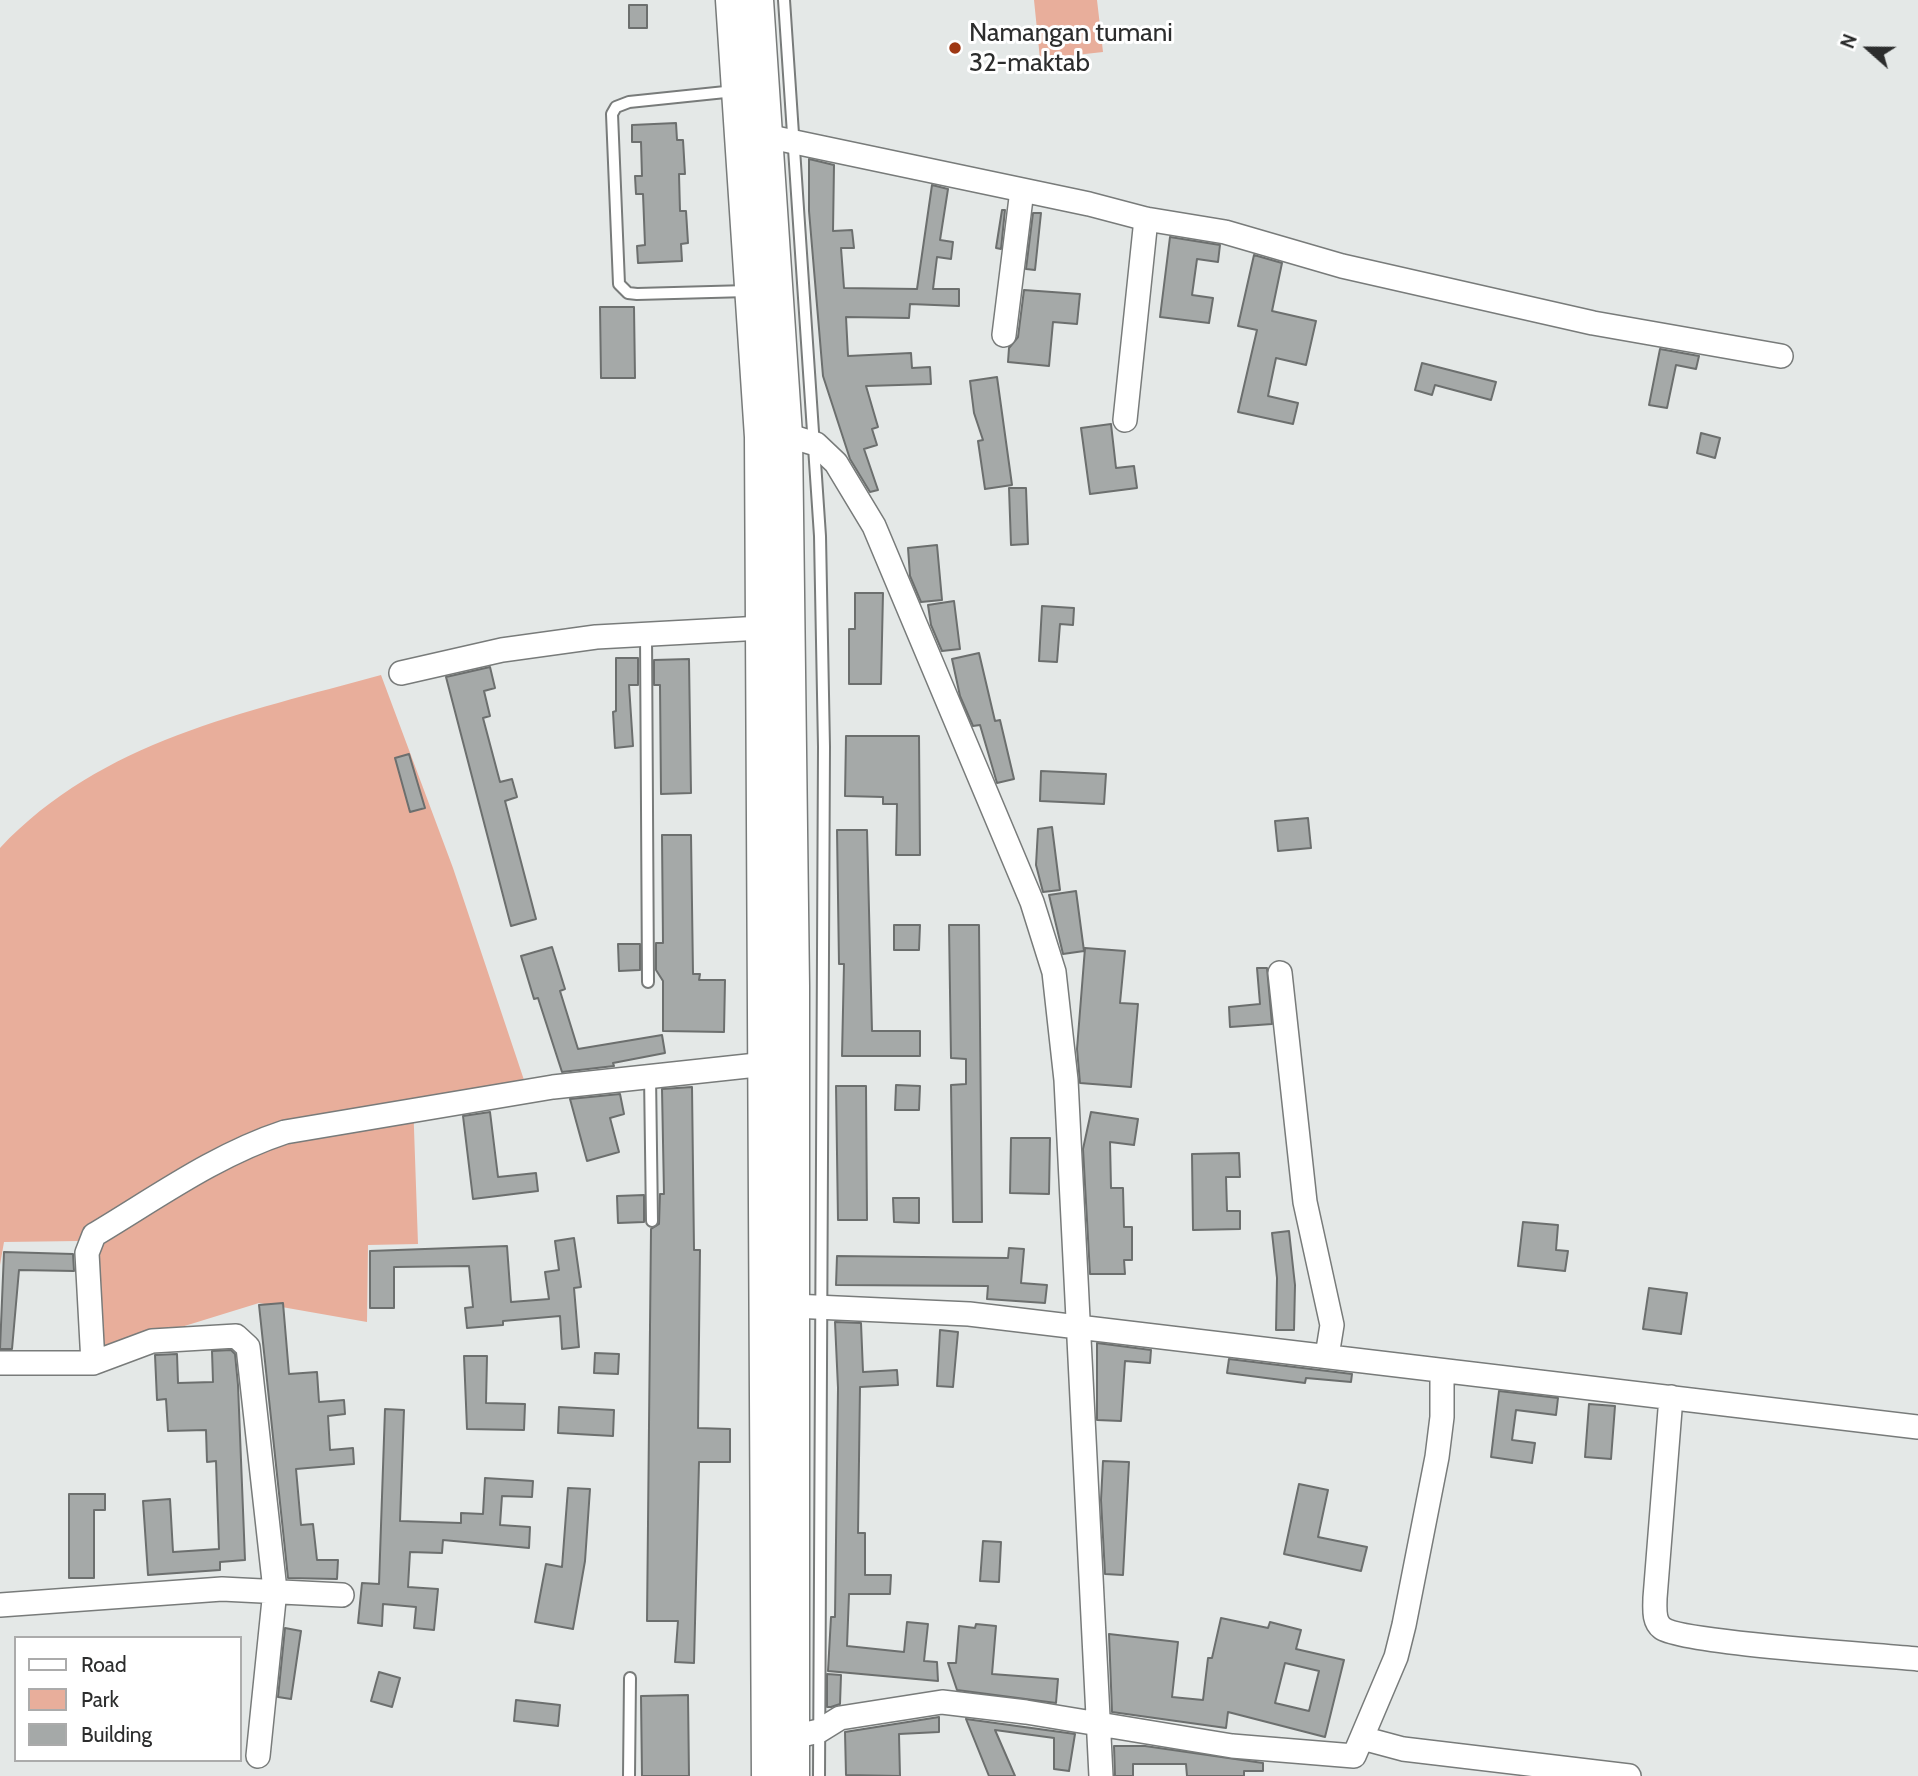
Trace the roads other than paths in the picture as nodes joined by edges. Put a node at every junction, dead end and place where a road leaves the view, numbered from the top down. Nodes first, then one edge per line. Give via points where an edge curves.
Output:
1 (732, 0) edge
2 (757, 0) edge
3 (785, 0) edge
4 (738, 90) junction
5 (781, 139) junction
6 (1022, 190) junction
7 (1146, 219) junction
8 (751, 291) junction
9 (1004, 335) dead end
10 (1781, 356) dead end
11 (1125, 420) dead end
12 (773, 436) junction
13 (816, 444) junction
14 (762, 628) junction
15 (646, 634) junction
16 (401, 673) dead end
17 (1280, 973) dead end
18 (648, 982) dead end
19 (808, 986) junction
20 (766, 1063) junction
21 (650, 1075) junction
22 (652, 1221) dead end
23 (807, 1306) junction
24 (1080, 1326) junction
25 (1327, 1356) junction
26 (0, 1363) edge
27 (93, 1363) junction
28 (1442, 1371) junction
29 (1671, 1397) junction
30 (1918, 1427) edge
31 (275, 1590) junction
32 (342, 1595) dead end
33 (0, 1605) edge
34 (1918, 1659) edge
35 (630, 1678) dead end
36 (1099, 1724) junction
37 (806, 1734) junction
38 (258, 1756) dead end
39 (1355, 1757) edge
40 (629, 1776) edge
41 (768, 1776) edge
42 (793, 1776) edge
43 (819, 1776) edge
44 (1101, 1776) edge
45 (1629, 1776) edge

1 - 4 main road
2 - 5 main road
3 - 5 lane
4 - 8 main road
4 - 8 lane via 616,107 612,114 619,284 637,294
5 - 6 street
5 - 12 main road
5 - 13 lane
6 - 7 street
6 - 9 street
7 - 10 street via 1225,232 1342,266 1593,323
7 - 11 street
8 - 12 main road
12 - 13 street
12 - 14 main road
12 - 19 main road
13 - 19 lane via 824,747
13 - 24 street via 836,463 874,526 1032,902 1050,960 1066,1080
14 - 15 street
14 - 20 main road
15 - 16 street via 502,650
15 - 18 lane
17 - 25 street via 1305,1202 1332,1325
19 - 23 main road
20 - 21 street
20 - 41 main road
21 - 22 lane
21 - 27 street via 285,1132 215,1161 94,1235 88,1244
23 - 24 street via 969,1314
23 - 37 main road
24 - 25 street
24 - 36 street
25 - 28 street
26 - 27 street
27 - 31 street via 152,1341 243,1339 248,1347
28 - 29 street
28 - 39 street via 1437,1457 1404,1625 1396,1657
29 - 30 street
29 - 34 street via 1655,1598 1656,1619 1662,1628 1703,1638
31 - 32 street
31 - 33 street via 180,1591
31 - 38 street
35 - 40 lane
36 - 37 street via 942,1702 840,1718
36 - 39 street via 1232,1746
36 - 44 street
37 - 42 main road
37 - 43 lane
39 - 45 street via 1403,1749

